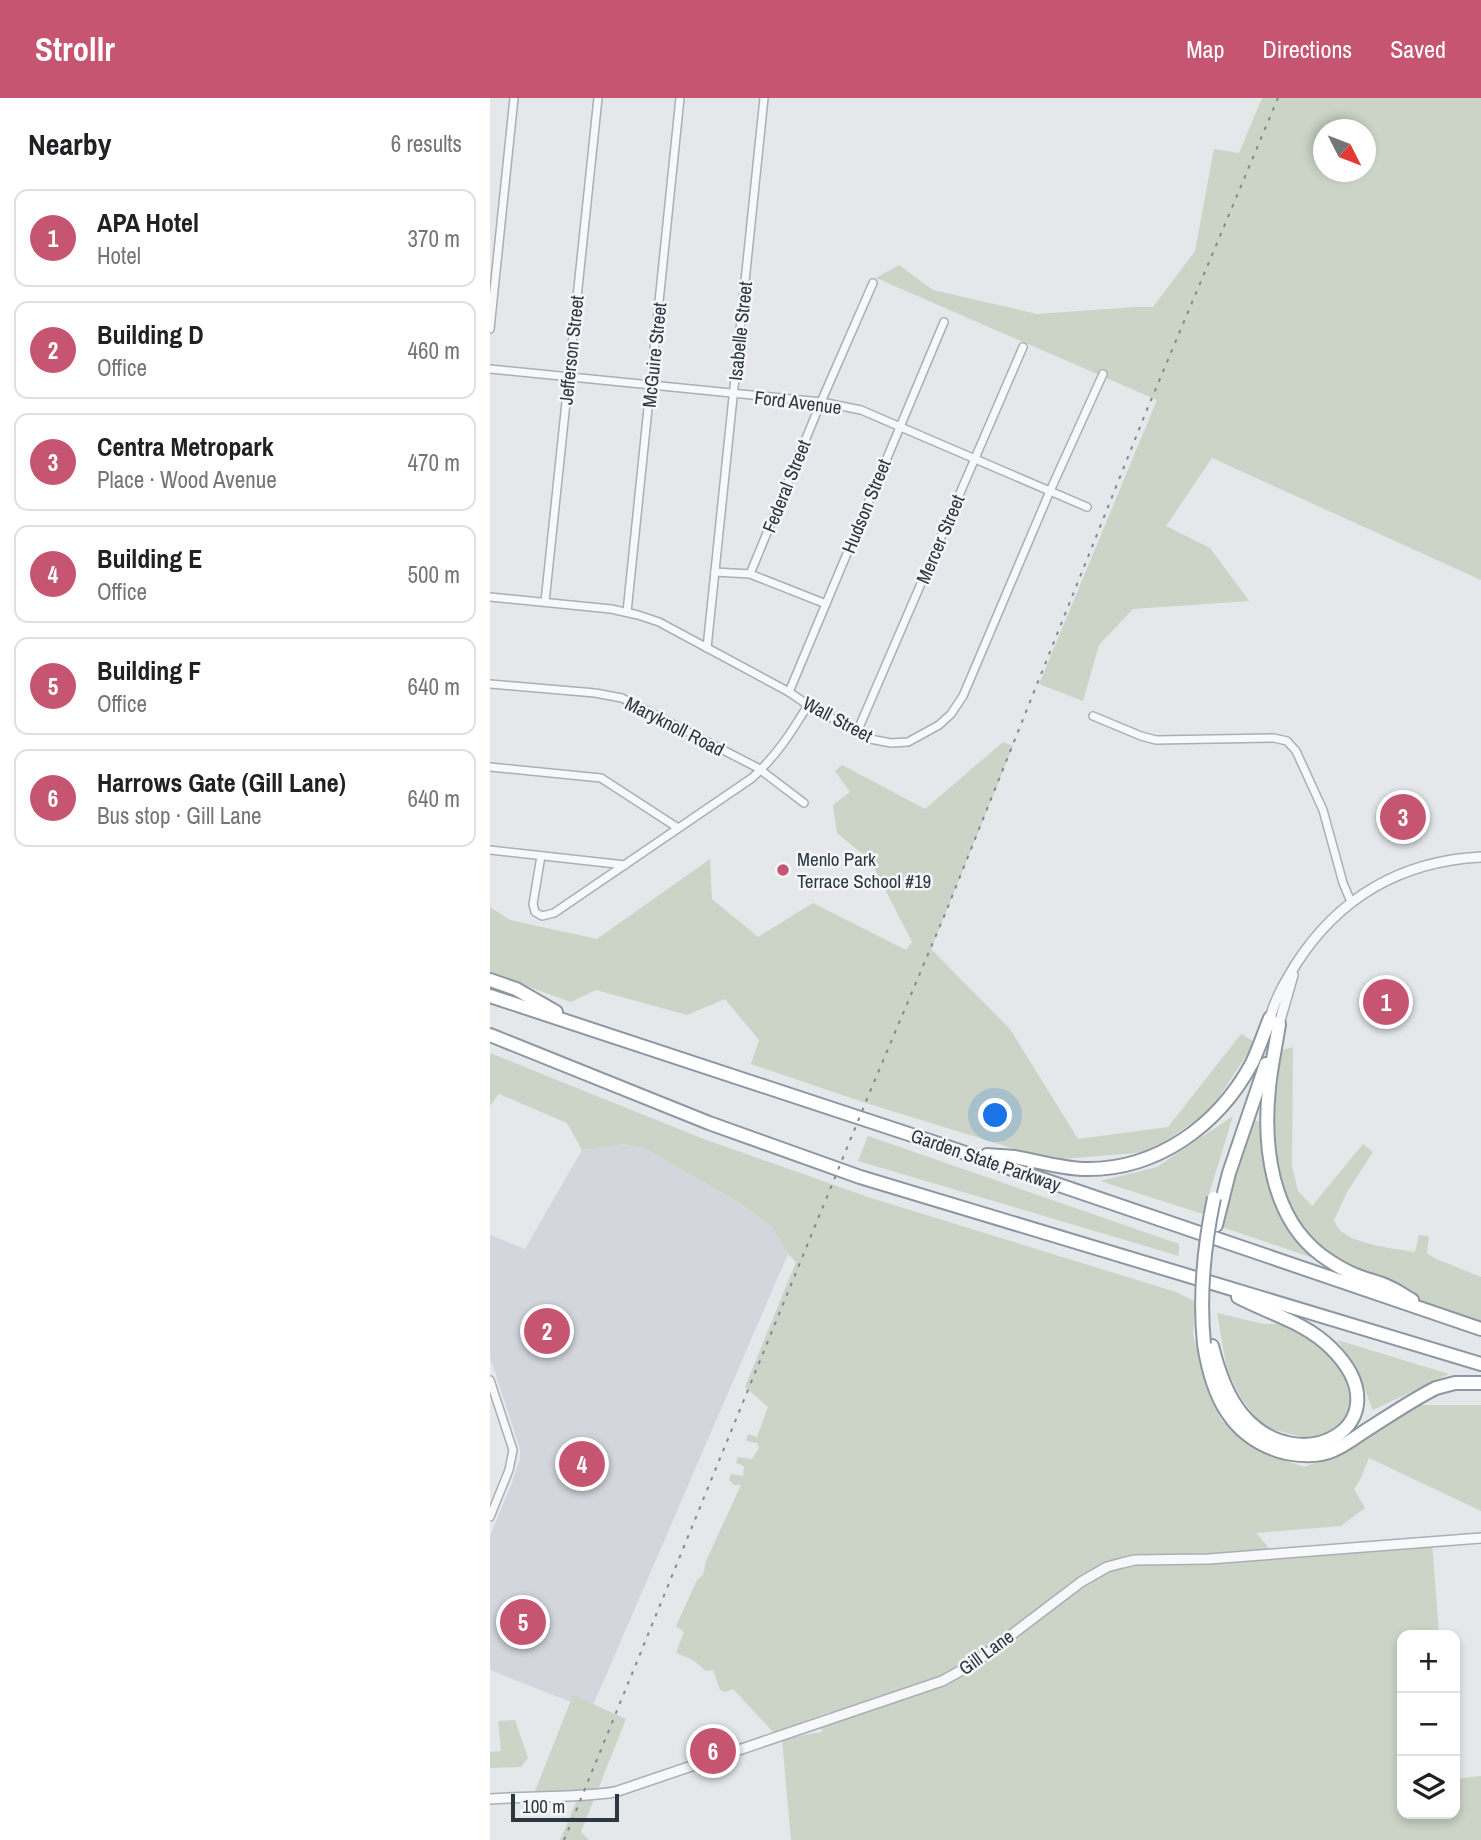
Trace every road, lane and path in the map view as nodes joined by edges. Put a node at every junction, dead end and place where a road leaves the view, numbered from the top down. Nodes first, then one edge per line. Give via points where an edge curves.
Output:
1 (514, 98) edge
2 (598, 98) edge
3 (680, 98) edge
4 (764, 98) edge
5 (873, 283) dead end
6 (944, 321) dead end
7 (490, 329) edge
8 (1023, 347) dead end
9 (490, 369) edge
10 (1103, 373) dead end
11 (568, 377) junction
12 (650, 385) junction
13 (733, 394) junction
14 (821, 402) junction
15 (899, 426) junction
16 (975, 459) junction
17 (1050, 491) junction
18 (1087, 507) dead end
19 (715, 572) junction
20 (750, 573) junction
21 (490, 597) edge
22 (545, 602) junction
23 (825, 604) junction
24 (627, 612) junction
25 (707, 648) junction
26 (490, 684) edge
27 (789, 692) junction
28 (808, 705) junction
29 (1093, 716) dead end
30 (857, 732) junction
31 (490, 767) edge
32 (761, 770) junction
33 (804, 803) dead end
34 (678, 828) junction
35 (490, 850) edge
36 (541, 856) junction
37 (1481, 857) edge
38 (625, 865) junction
39 (1351, 902) junction
40 (490, 980) edge
41 (490, 996) edge
42 (1275, 1021) junction
43 (577, 1024) junction
44 (490, 1035) edge
45 (965, 1153) junction
46 (1213, 1283) junction
47 (1437, 1315) junction
48 (1481, 1329) edge
49 (1208, 1345) junction
50 (1481, 1364) edge
51 (490, 1380) edge
52 (1481, 1383) edge
53 (490, 1517) edge
54 (1481, 1538) edge
55 (490, 1799) edge

1 - 7 street
2 - 11 street, Jefferson Street
3 - 12 street, McGuire Street
4 - 13 street, Isabelle Street
5 - 14 street, Federal Street
6 - 15 street, Hudson Street
8 - 16 street, Mercer Street
9 - 11 street, Ford Avenue
10 - 17 street, Wall Street
11 - 12 street, Ford Avenue
11 - 22 street, Jefferson Street
12 - 13 street, Ford Avenue
12 - 24 street, McGuire Street
13 - 14 street, Ford Avenue
13 - 19 street, Isabelle Street
14 - 15 street, Ford Avenue via 861,410
14 - 20 street, Federal Street
15 - 16 street, Ford Avenue
15 - 23 street, Hudson Street
16 - 17 street, Ford Avenue
16 - 30 street, Mercer Street
17 - 18 street, Ford Avenue
17 - 30 street, Wall Street via 963,696 951,714 908,742 870,739
19 - 20 street
19 - 25 street, Isabelle Street
20 - 23 street
21 - 22 street, Wall Street
22 - 24 street, Wall Street
23 - 27 street, Hudson Street
24 - 25 street, Wall Street via 659,622
25 - 27 street, Wall Street
26 - 32 street, Maryknoll Road via 622,698
27 - 28 street, Wall Street
28 - 30 street, Wall Street
28 - 32 street via 786,742
29 - 39 street via 1156,740 1287,741 1323,810
31 - 34 street via 601,778
32 - 33 street, Maryknoll Road
32 - 34 street
34 - 38 street
35 - 36 street
36 - 38 street
36 - 38 street via 533,904 542,916 554,913
37 - 39 street via 1407,872
39 - 42 street via 1316,936 1295,967 1278,994
40 - 43 highway via 516,989
41 - 43 highway, Garden State Parkway
42 - 45 highway via 1214,1115 1164,1152 1100,1169
42 - 47 highway via 1268,1125 1274,1178 1288,1218 1301,1237 1328,1260 1388,1286
42 - 49 highway via 1218,1199 1209,1279
43 - 45 highway, Garden State Parkway
44 - 46 highway via 820,1164
45 - 47 highway, Garden State Parkway
46 - 49 highway via 1298,1323 1330,1346 1355,1386 1357,1404 1351,1421 1334,1438 1317,1444 1291,1443 1265,1433 1233,1402
46 - 50 highway
47 - 48 highway, Garden State Parkway
49 - 52 highway via 1214,1388 1231,1418 1259,1442 1295,1454 1334,1450 1436,1388
51 - 53 street via 513,1450
54 - 55 street, Gill Lane via 1122,1563 1081,1581 973,1664 942,1681 615,1792

